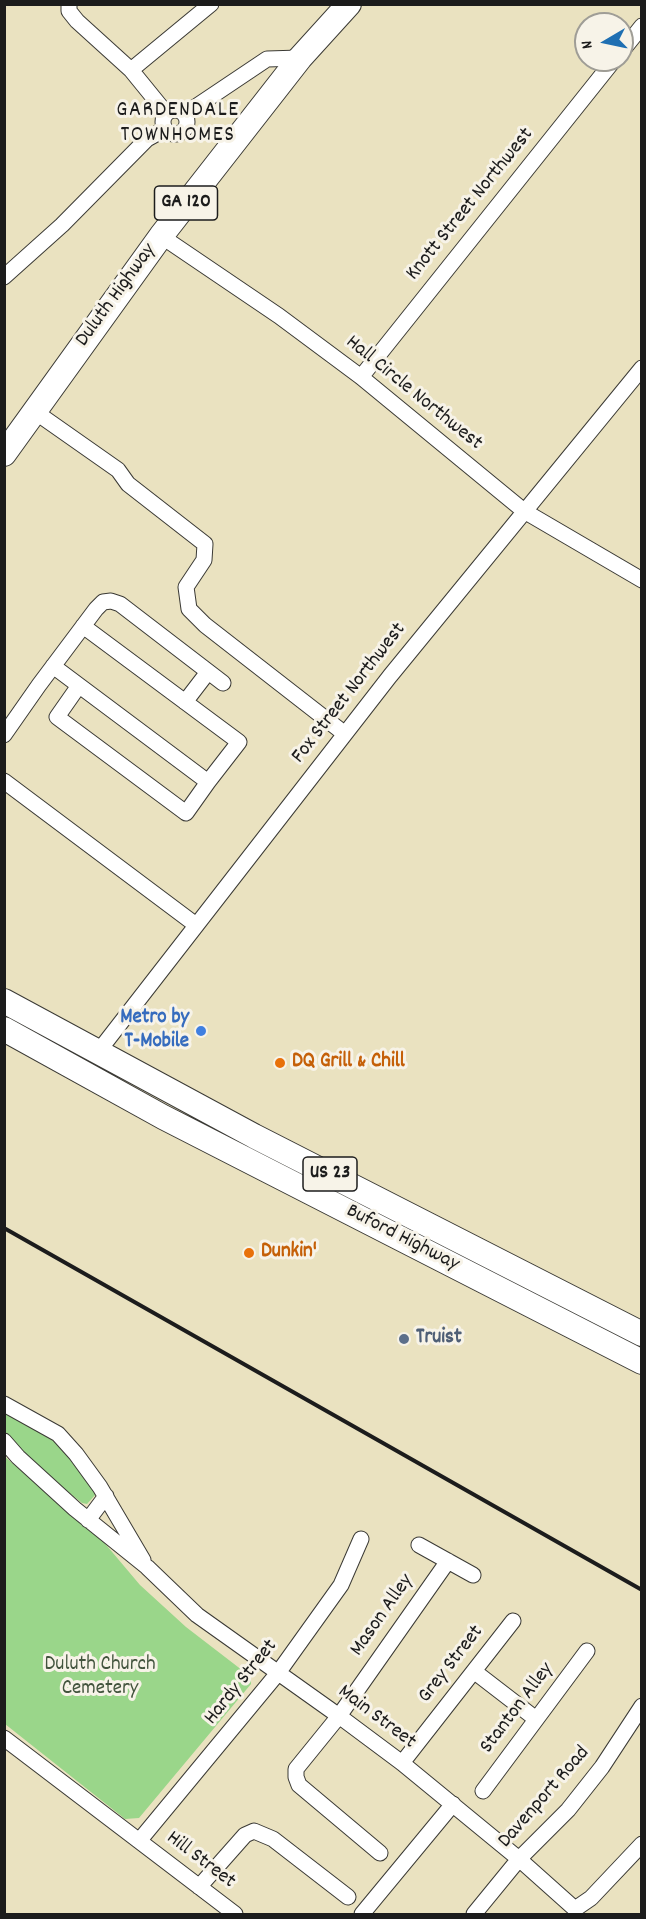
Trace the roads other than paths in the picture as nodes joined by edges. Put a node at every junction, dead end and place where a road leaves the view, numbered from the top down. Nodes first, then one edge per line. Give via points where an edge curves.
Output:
1 (69, 4) edge
2 (212, 4) edge
3 (349, 4) edge
4 (300, 58) junction
5 (131, 70) junction
6 (604, 72) edge
7 (166, 113) junction
8 (185, 114) junction
9 (165, 129) junction
10 (161, 236) junction
11 (4, 277) edge
12 (642, 368) edge
13 (361, 377) junction
14 (34, 411) junction
15 (4, 454) edge
16 (524, 511) junction
17 (642, 580) edge
18 (83, 626) junction
19 (53, 666) junction
20 (208, 672) junction
21 (223, 682) dead end
22 (78, 687) junction
23 (185, 702) junction
24 (345, 734) junction
25 (4, 735) edge
26 (4, 781) edge
27 (208, 782) junction
28 (196, 925) junction
29 (4, 1001) edge
30 (4, 1016) edge
31 (4, 1029) edge
32 (98, 1052) junction
33 (77, 1071) junction
34 (188, 1101) junction
35 (310, 1192) junction
36 (398, 1209) junction
37 (499, 1289) junction
38 (555, 1289) junction
39 (642, 1334) edge
40 (642, 1362) edge
41 (4, 1404) edge
42 (4, 1441) edge
43 (106, 1496) junction
44 (88, 1520) junction
45 (361, 1539) dead end
46 (419, 1545) dead end
47 (448, 1561) junction
48 (147, 1568) junction
49 (474, 1575) dead end
50 (513, 1621) dead end
51 (587, 1651) dead end
52 (475, 1672) junction
53 (278, 1673) junction
54 (642, 1706) edge
55 (339, 1716) junction
56 (536, 1719) junction
57 (4, 1738) edge
58 (402, 1763) junction
59 (483, 1791) dead end
60 (453, 1804) junction
61 (139, 1841) junction
62 (642, 1844) edge
63 (380, 1853) dead end
64 (519, 1859) junction
65 (199, 1887) junction
66 (348, 1898) dead end
67 (575, 1912) edge
68 (235, 1914) edge
69 (362, 1914) edge
70 (474, 1914) edge

1 - 5 street via 77,21
2 - 5 street
3 - 4 main road, Duluth Highway / GA 120
4 - 8 street via 267,59
4 - 10 main road, Duluth Highway / GA 120
5 - 7 street
6 - 13 street, Knott Street Northwest
7 - 8 street via 176,110
7 - 9 street
8 - 9 street via 184,130 174,134
9 - 11 street via 147,139
10 - 13 street, Hall Circle Northwest
10 - 14 main road, Duluth Highway / GA 120
12 - 16 street, Fox Street Northwest
13 - 16 street, Hall Circle Northwest
14 - 15 main road, Duluth Highway / GA 120
14 - 24 street via 117,470 128,484 205,544 204,560 186,587 189,609
16 - 17 street, Hall Circle Northwest
16 - 24 street, Fox Street Northwest
18 - 19 street
18 - 20 street via 103,602 120,604
18 - 23 street
19 - 22 street
19 - 25 street
20 - 21 street
20 - 23 street
22 - 27 street
22 - 27 street via 57,717 186,813
23 - 27 street via 238,742
24 - 28 street, Fox Street Northwest
26 - 28 street
28 - 32 street, Fox Street Northwest
29 - 32 main road, Buford Highway / US 23
30 - 32 main road via 64,1051
31 - 33 main road, Buford Highway / US 23
32 - 34 main road, Buford Highway / US 23
33 - 34 main road via 82,1065 91,1066 160,1099
33 - 35 main road, Buford Highway / US 23
34 - 36 main road, Buford Highway / US 23
35 - 36 main road via 331,1191 382,1216
35 - 37 main road, Buford Highway / US 23
36 - 38 main road, Buford Highway / US 23
37 - 38 main road via 510,1282
37 - 40 main road, Buford Highway / US 23
38 - 39 main road, Buford Highway / US 23
41 - 43 street, Main Street via 58,1434
42 - 44 street, Main Street
43 - 44 street
43 - 48 street, Main Street
44 - 48 street, Main Street
45 - 53 street, Hardy Street via 341,1585
46 - 47 street
47 - 49 street
47 - 55 street, Mason Alley
48 - 53 street, Main Street via 197,1615
50 - 52 street, Grey Street
51 - 56 street, Stanton Alley
52 - 56 street
52 - 58 street, Grey Street
53 - 55 street, Main Street
53 - 61 street, Hardy Street
54 - 64 street, Davenport Road via 568,1810
55 - 58 street, Main Street
55 - 63 street, Mason Alley via 296,1770 296,1777 299,1785
56 - 59 street, Stanton Alley
57 - 61 street, Hill Street
58 - 60 street, Main Street
60 - 64 street, Main Street
60 - 69 street
61 - 65 street, Hill Street
62 - 67 street
64 - 67 street, Main Street
64 - 70 street, Davenport Road
65 - 66 street via 244,1835 254,1831 273,1839
65 - 68 street, Hill Street

